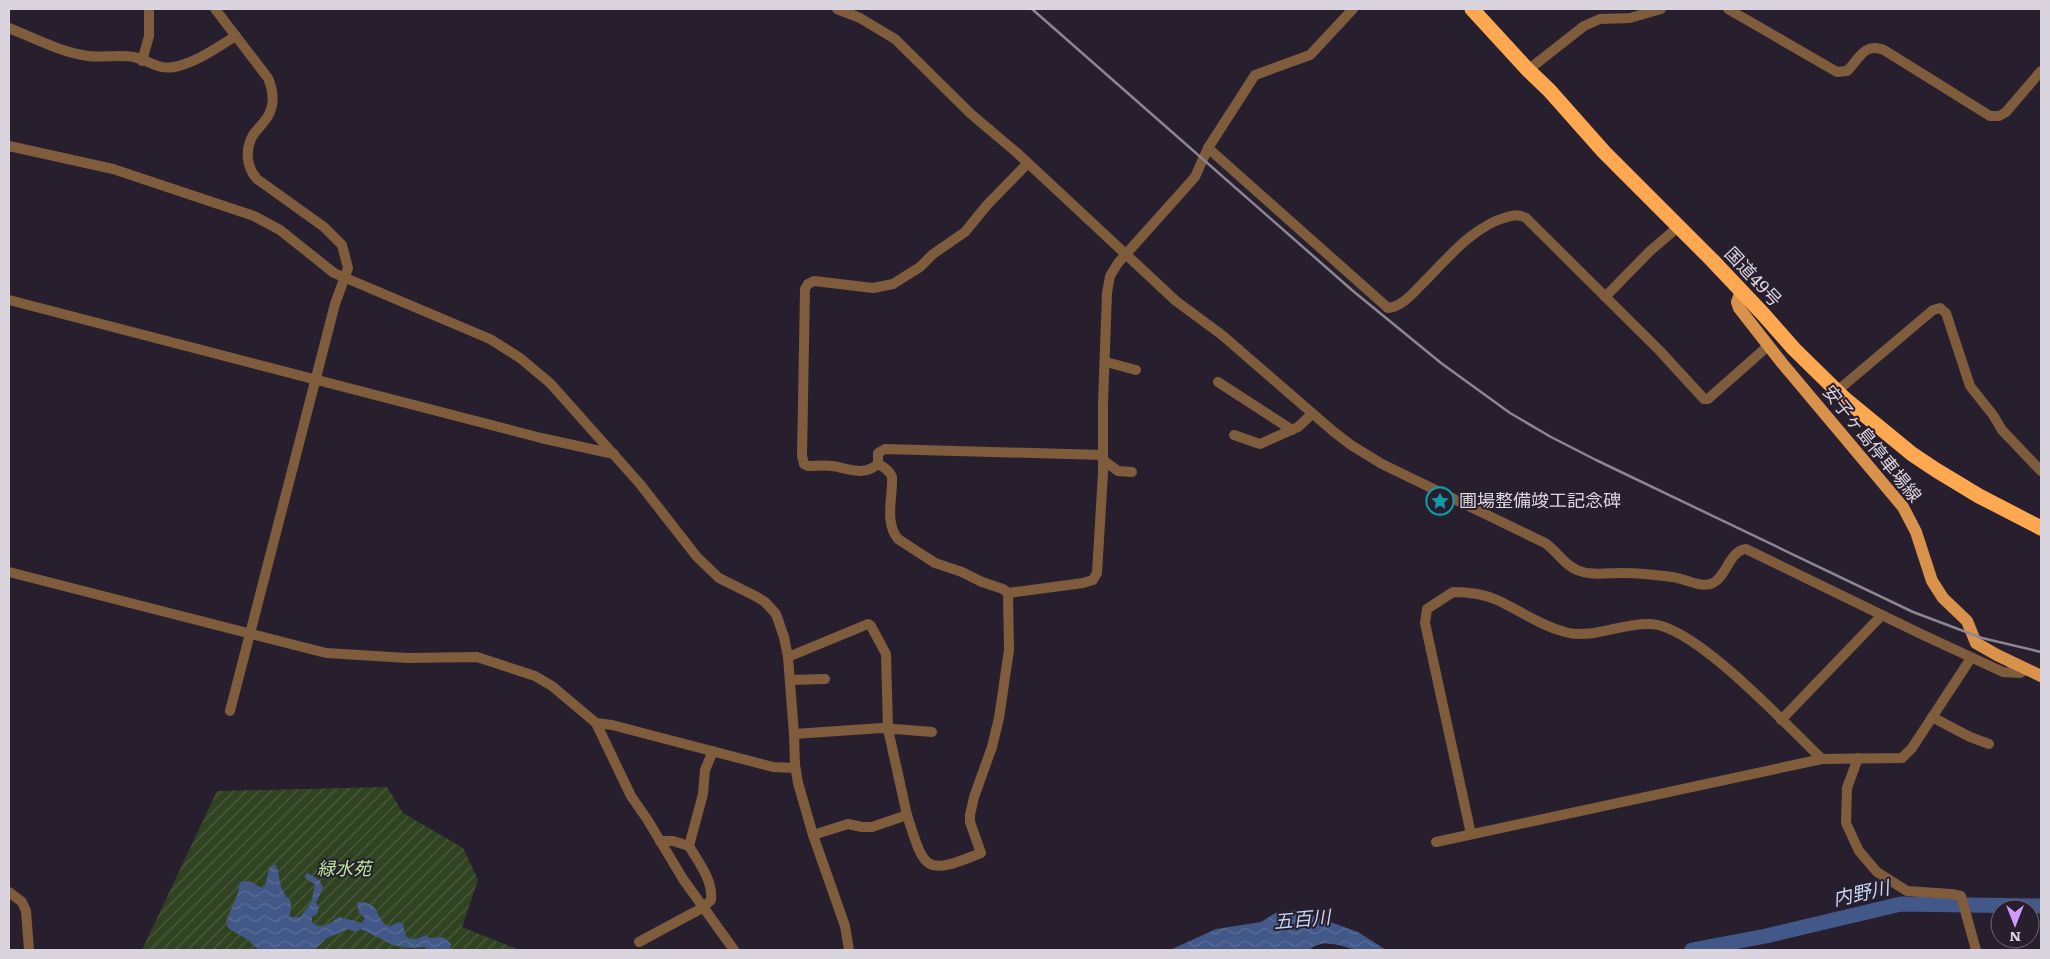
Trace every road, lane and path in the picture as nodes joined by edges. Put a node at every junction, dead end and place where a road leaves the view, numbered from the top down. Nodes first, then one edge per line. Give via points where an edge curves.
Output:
1 (149, 9) edge
2 (215, 9) edge
3 (837, 9) edge
4 (867, 9) edge
5 (1353, 9) edge
6 (1472, 9) edge
7 (1661, 9) edge
8 (1728, 9) edge
9 (860, 18) junction
10 (9, 28) edge
11 (236, 36) junction
12 (142, 60) junction
13 (1528, 70) junction
14 (2041, 71) edge
15 (9, 146) edge
16 (1208, 148) junction
17 (1027, 164) junction
18 (1678, 227) junction
19 (1126, 253) junction
20 (345, 279) junction
21 (1741, 291) junction
22 (1605, 297) junction
23 (9, 300) edge
24 (1768, 346) junction
25 (1106, 362) junction
26 (1136, 370) dead end
27 (317, 380) junction
28 (1218, 382) dead end
29 (1837, 392) junction
30 (1312, 414) junction
31 (1292, 430) junction
32 (1234, 435) dead end
33 (614, 454) junction
34 (1103, 458) junction
35 (878, 464) junction
36 (2041, 471) edge
37 (1132, 472) dead end
38 (2041, 528) edge
39 (9, 572) edge
40 (1008, 593) junction
41 (1882, 615) junction
42 (250, 634) junction
43 (788, 657) junction
44 (1971, 658) junction
45 (2027, 669) junction
46 (2041, 676) edge
47 (825, 679) dead end
48 (790, 680) junction
49 (230, 712) dead end
50 (1932, 717) junction
51 (1781, 720) junction
52 (596, 723) junction
53 (888, 729) junction
54 (932, 732) dead end
55 (794, 734) junction
56 (1989, 744) dead end
57 (713, 751) junction
58 (1858, 758) junction
59 (1822, 759) junction
60 (795, 768) junction
61 (907, 815) junction
62 (1470, 834) junction
63 (814, 835) junction
64 (660, 841) junction
65 (1436, 842) dead end
66 (689, 846) junction
67 (9, 892) edge
68 (704, 907) junction
69 (640, 942) dead end
70 (29, 950) edge
71 (734, 950) edge
72 (849, 950) edge
73 (1976, 950) edge

1 - 12 street via 149,36
2 - 11 street
3 - 9 street
4 - 9 street
5 - 16 street via 1310,55 1256,75
6 - 13 highway, 国道49号
7 - 13 street via 1630,18 1593,21
8 - 14 street via 1837,72 1847,71 1864,50 1884,50 1990,116 2006,112
9 - 17 street via 895,39
10 - 12 street via 70,52
11 - 12 street via 177,67 162,68
11 - 20 street via 268,78 273,92 268,116 248,147 251,172 339,240 348,268
13 - 18 highway, 国道49号
15 - 20 street via 112,169 254,216 280,230
16 - 19 street via 1195,177
16 - 22 street via 1388,308 1394,308 1406,299 1463,243 1486,226 1516,215 1526,218
17 - 19 street
17 - 35 street via 965,232 893,284 872,288 814,281 806,286 802,461 808,466 853,471 866,470
18 - 21 highway, 国道49号
18 - 22 street
19 - 25 street via 1110,276
19 - 30 street via 1176,301
20 - 27 street via 335,304
20 - 33 street via 490,339 520,358 550,384
21 - 24 main road, 安子ヶ島停車場線 via 1737,302 1739,308
21 - 29 highway, 国道49号
22 - 24 street via 1704,399 1708,399
23 - 27 street
24 - 45 main road, 安子ヶ島停車場線 via 1903,507 1916,532 1932,581 1943,598 1967,622 1976,643
25 - 26 street
25 - 34 street
27 - 33 street
27 - 42 street
28 - 31 street
29 - 36 street via 1933,310 1940,308 1948,318 1970,386 2002,430
29 - 38 highway, 国道49号 via 1928,465
30 - 31 street
30 - 41 street via 1351,445 1382,464 1545,543 1578,571 1660,575 1707,585 1716,581 1739,552 1746,549
31 - 32 street via 1260,444
33 - 43 street via 709,569 771,607 780,623
34 - 35 street via 884,449 878,453
34 - 37 street via 1118,471
34 - 40 street via 1096,576 1089,582
35 - 40 street via 892,477 890,519 898,539 935,563
39 - 42 street
40 - 61 street via 1008,650 999,718 970,810 970,822 981,853 945,866 931,866 921,855
41 - 44 street
41 - 51 street
42 - 49 street
42 - 52 street via 337,654 476,657 535,676
43 - 48 street
43 - 53 street via 870,625 886,654
44 - 45 street via 2009,674
44 - 50 street
45 - 46 main road, 安子ヶ島停車場線
47 - 48 street
48 - 55 street
50 - 56 street
50 - 58 street via 1902,758
51 - 59 street
51 - 62 street via 1716,658 1671,628 1635,625 1578,635 1542,624 1490,597 1465,592 1449,593 1428,609 1425,623
52 - 57 street via 612,724
52 - 64 street via 631,796
53 - 54 street
53 - 55 street
53 - 61 street
55 - 60 street
57 - 60 street via 773,767
57 - 66 street via 705,770 703,794
58 - 59 street
58 - 73 street via 1847,788 1846,817 1848,830 1859,852 1877,872 1907,891 1961,896
59 - 62 street
60 - 63 street
61 - 63 street via 872,827 848,824
62 - 65 street
63 - 72 street via 845,926
64 - 66 street
64 - 68 street
66 - 68 street via 712,888 711,900
67 - 70 street via 20,900 26,911
68 - 69 street
68 - 71 street

